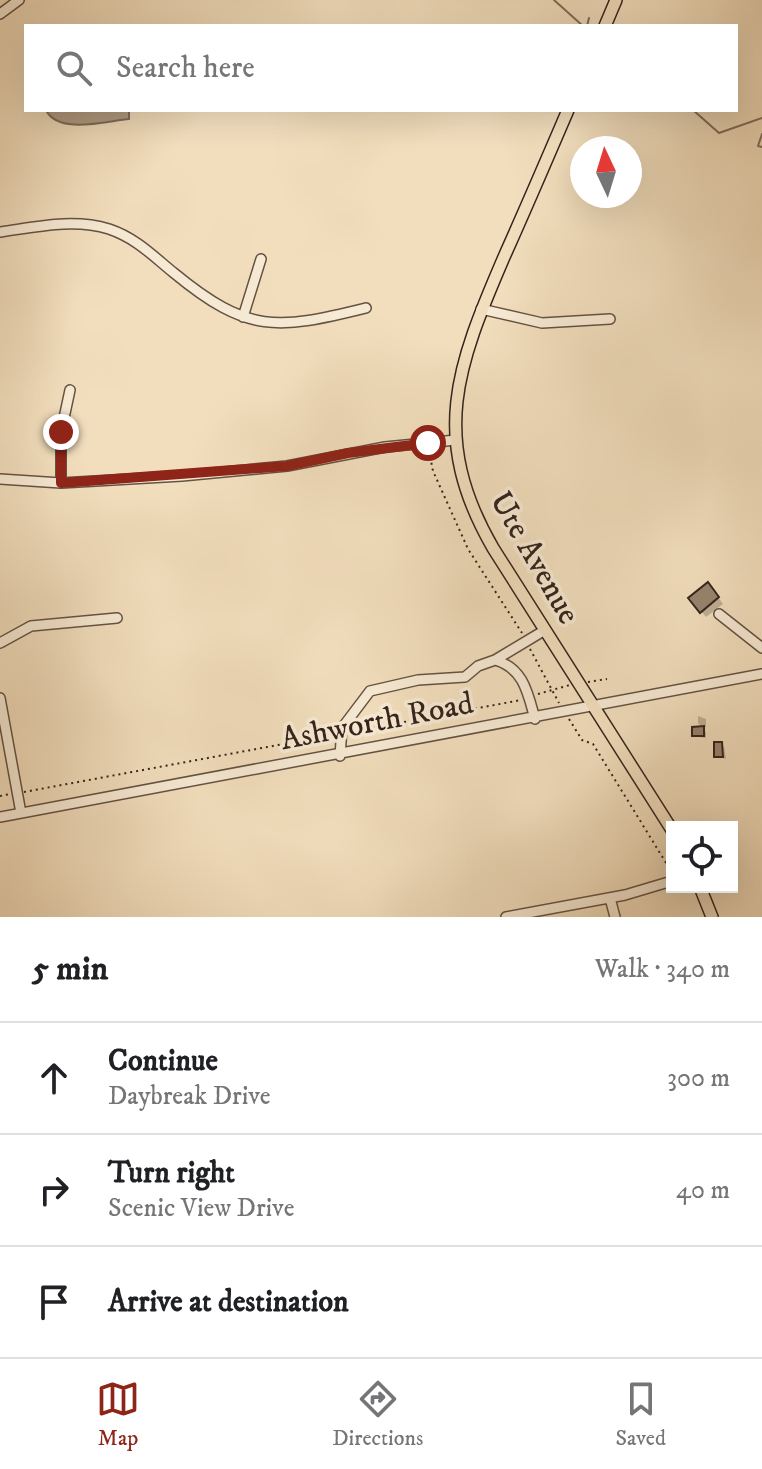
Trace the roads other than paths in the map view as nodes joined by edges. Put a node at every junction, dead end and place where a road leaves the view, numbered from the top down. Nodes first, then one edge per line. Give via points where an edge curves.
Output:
1 (19, 0) edge
2 (616, 0) edge
3 (0, 14) edge
4 (606, 24) edge
5 (567, 112) edge
6 (0, 232) edge
7 (261, 259) dead end
8 (366, 308) dead end
9 (481, 309) junction
10 (243, 317) junction
11 (610, 319) dead end
12 (70, 390) dead end
13 (456, 440) junction
14 (0, 479) edge
15 (61, 483) junction
16 (719, 614) dead end
17 (117, 618) dead end
18 (545, 630) junction
19 (0, 643) edge
20 (762, 648) edge
21 (495, 660) junction
22 (762, 674) edge
23 (0, 698) edge
24 (594, 706) junction
25 (535, 719) junction
26 (340, 756) junction
27 (21, 813) junction
28 (0, 817) edge
29 (666, 821) edge
30 (666, 883) edge
31 (702, 893) edge
32 (610, 898) junction
33 (506, 917) edge
34 (615, 917) edge
35 (712, 917) edge

1 - 3 street
2 - 4 main road
5 - 9 main road, Ute Avenue
6 - 10 street via 63,224 109,229 150,250 216,306
7 - 10 street
8 - 10 street via 286,325
9 - 11 street via 542,323
9 - 13 main road, Ute Avenue via 459,378
12 - 15 street via 61,432
13 - 15 street via 287,466
13 - 18 main road, Ute Avenue via 466,491 480,526
14 - 15 street
16 - 20 street
17 - 19 street via 31,626
18 - 21 street
18 - 24 main road, Ute Avenue
21 - 25 street via 516,672
21 - 26 street via 465,677 370,691 341,734
22 - 24 street, Ashworth Road
23 - 27 street
24 - 25 street, Ashworth Road
24 - 29 main road, Ute Avenue
25 - 26 street, Ashworth Road
26 - 27 street, Ashworth Road
27 - 28 street, Ashworth Road
30 - 32 street
31 - 35 main road
32 - 33 street
32 - 34 street

